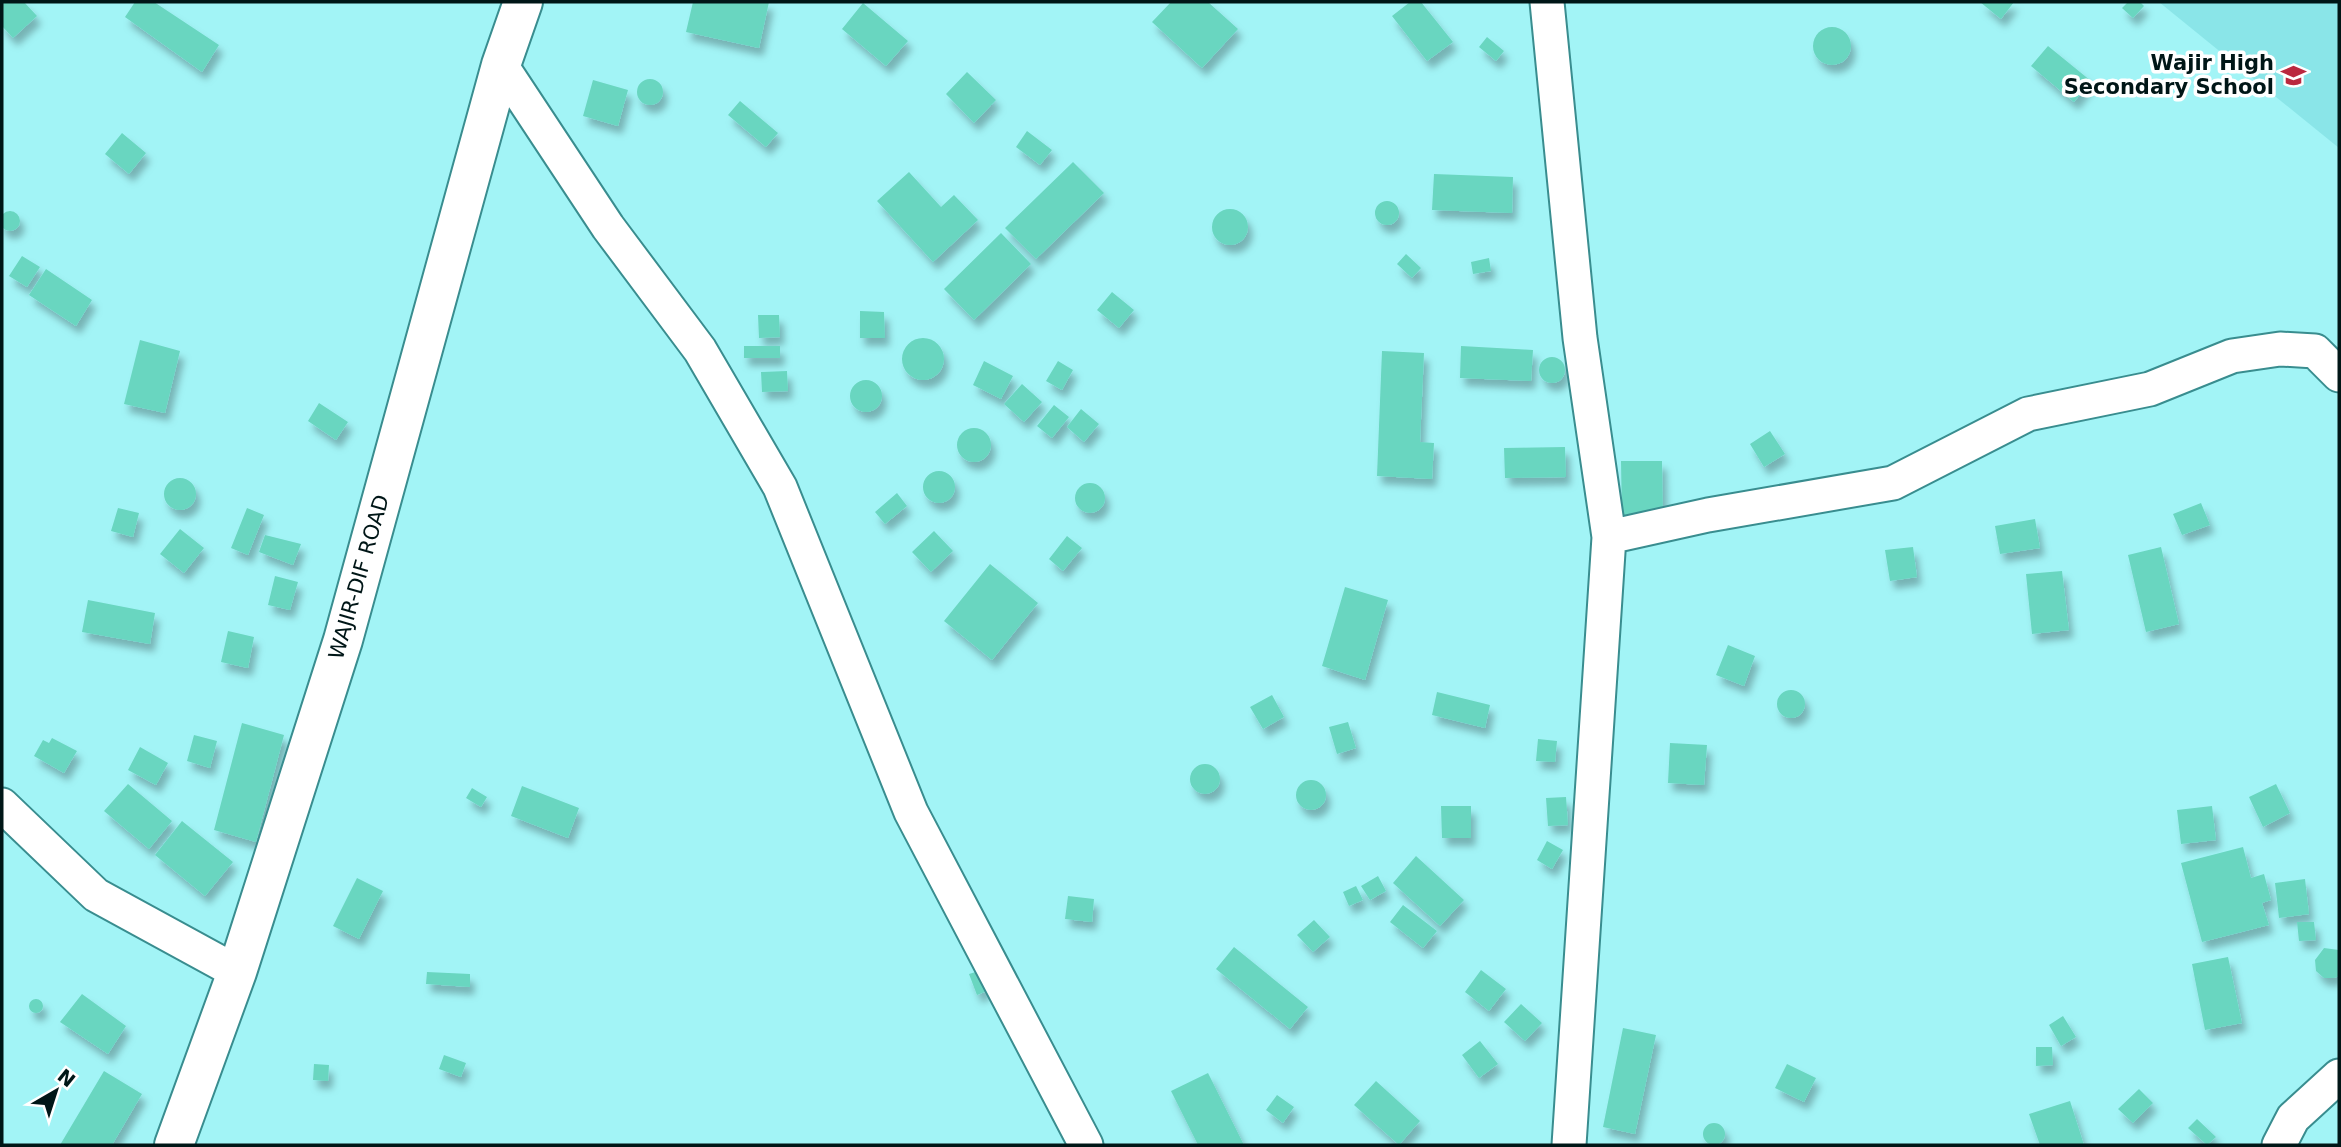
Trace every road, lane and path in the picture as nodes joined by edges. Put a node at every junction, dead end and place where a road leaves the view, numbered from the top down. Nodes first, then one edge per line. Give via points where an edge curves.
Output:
1 (523, 2) edge
2 (1547, 2) edge
3 (501, 65) junction
4 (2339, 375) edge
5 (1609, 537) junction
6 (2, 805) edge
7 (237, 972) junction
8 (2339, 1076) edge
9 (174, 1145) edge
10 (1086, 1145) edge
11 (1569, 1145) edge
12 (2279, 1145) edge

1 - 3 main road, WAJIR-DIF ROAD
2 - 5 street via 1580,338
3 - 7 main road, WAJIR-DIF ROAD via 343,640
3 - 10 street via 608,226 700,350 780,487 911,812
4 - 5 street via 2315,351 2280,349 2232,356 2150,389 2028,414 1894,483 1708,514
5 - 11 street
6 - 7 street via 96,895
7 - 9 main road, WAJIR-DIF ROAD
8 - 12 street via 2293,1118

